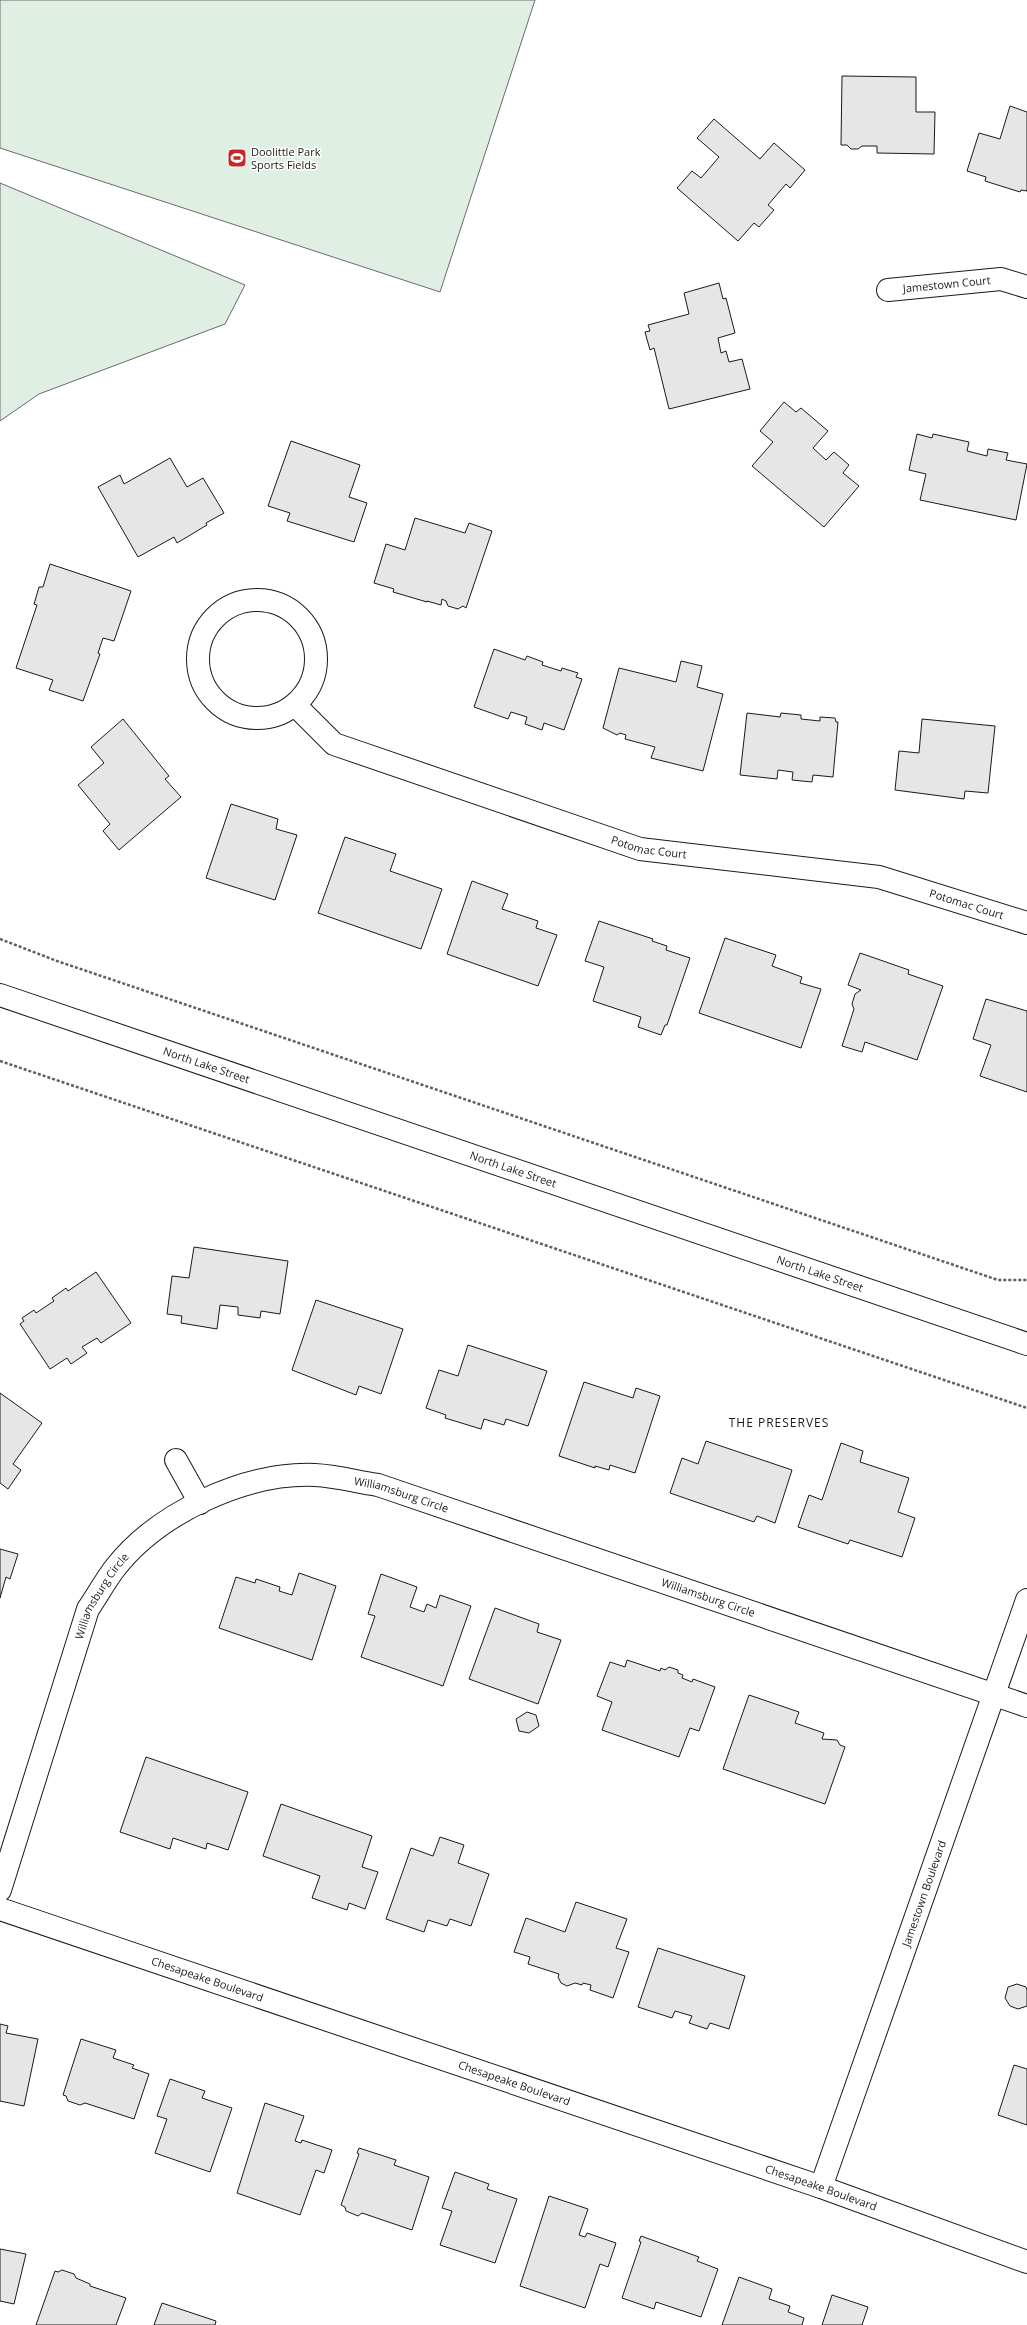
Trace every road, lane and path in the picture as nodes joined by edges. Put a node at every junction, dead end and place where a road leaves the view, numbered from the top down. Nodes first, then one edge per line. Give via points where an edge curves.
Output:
1 (1027, 287) edge
2 (888, 290) dead end
3 (295, 705) junction
4 (1027, 923) edge
5 (0, 939) edge
6 (0, 995) edge
7 (0, 1061) edge
8 (1027, 1280) edge
9 (1027, 1344) edge
10 (1027, 1408) edge
11 (176, 1460) dead end
12 (200, 1503) junction
13 (1027, 1600) edge
14 (994, 1694) junction
15 (1027, 1706) edge
16 (0, 1890) edge
17 (0, 1909) edge
18 (821, 2187) junction
19 (1027, 2262) edge

1 - 2 street, Jamestown Court via 1001,279
3 - 3 street via 307,690 315,673 316,653 311,634 300,618 285,606 266,600 246,600 228,607 213,619 203,633 198,649 197,666 202,683 211,698 224,709 241,717 260,719 278,715
3 - 4 street, Potomac Court via 334,744 640,849 879,877
5 - 8 path via 72,966 998,1280
6 - 9 street, North Lake Street
7 - 10 path
11 - 12 street
12 - 14 street, Williamsburg Circle via 214,1495 267,1478 315,1475 378,1485
12 - 16 street, Williamsburg Circle via 151,1531 115,1568 88,1609
13 - 14 street, Jamestown Boulevard
14 - 15 street, Williamsburg Circle
14 - 18 street, Jamestown Boulevard
17 - 18 street, Chesapeake Boulevard
18 - 19 street, Chesapeake Boulevard

